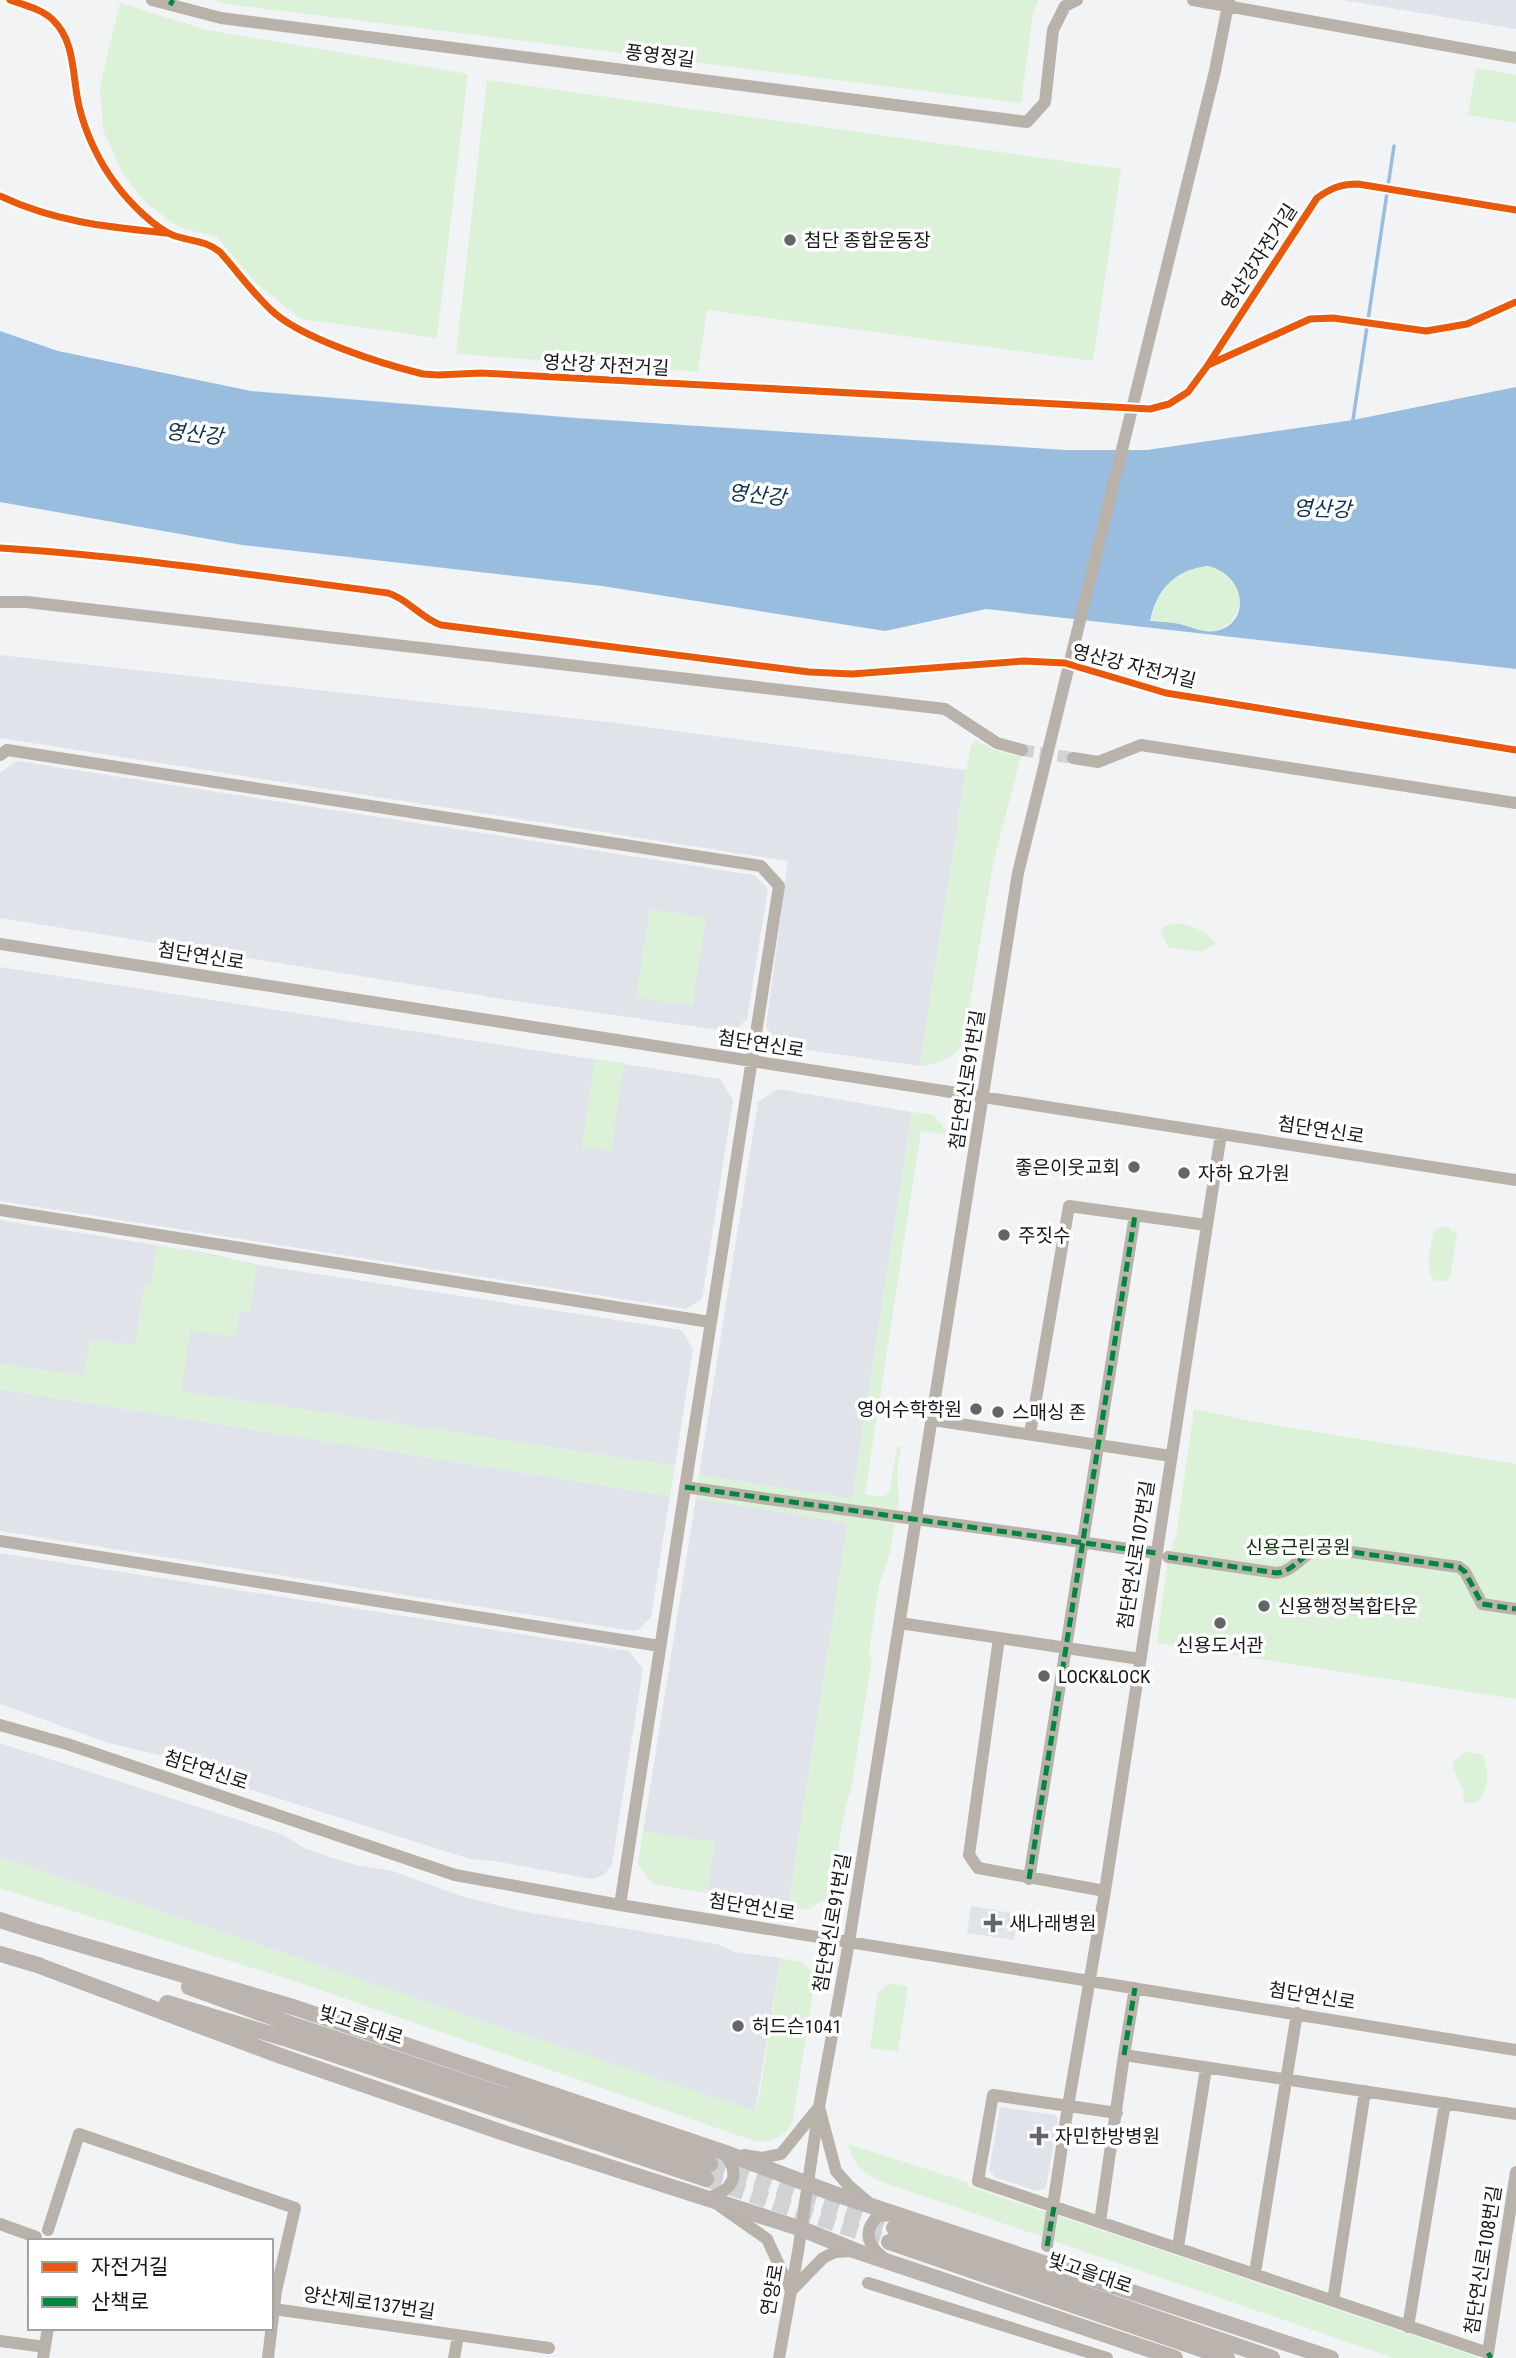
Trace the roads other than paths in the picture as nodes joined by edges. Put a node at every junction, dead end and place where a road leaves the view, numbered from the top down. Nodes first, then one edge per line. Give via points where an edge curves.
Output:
1 (152, 0) edge
2 (1077, 0) edge
3 (1193, 0) edge
4 (1228, 3) edge
5 (1516, 58) edge
6 (0, 602) edge
7 (1022, 750) tunnel mouth
8 (0, 755) edge
9 (1073, 758) tunnel mouth
10 (1516, 803) edge
11 (0, 944) edge
12 (750, 1062) junction
13 (984, 1097) junction
14 (1221, 1134) junction
15 (1516, 1180) edge
16 (0, 1210) edge
17 (1135, 1215) junction
18 (1206, 1225) junction
19 (709, 1322) junction
20 (933, 1420) junction
21 (1030, 1434) junction
22 (1099, 1445) junction
23 (1171, 1456) junction
24 (685, 1486) junction
25 (0, 1541) edge
26 (1083, 1543) junction
27 (1162, 1555) junction
28 (1516, 1609) edge
29 (901, 1623) junction
30 (999, 1638) junction
31 (660, 1646) junction
32 (1066, 1648) junction
33 (1140, 1659) junction
34 (0, 1725) edge
35 (1029, 1879) junction
36 (1105, 1891) junction
37 (620, 1905) junction
38 (0, 1920) edge
39 (41, 1933) junction
40 (849, 1942) junction
41 (0, 1954) edge
42 (32, 1963) junction
43 (1090, 1980) junction
44 (1135, 1988) junction
45 (1297, 2013) junction
46 (1516, 2050) edge
47 (1124, 2055) junction
48 (1206, 2068) junction
49 (1285, 2080) junction
50 (1364, 2091) junction
51 (1445, 2104) junction
52 (1068, 2106) junction
53 (819, 2107) junction
54 (1117, 2113) junction
55 (1516, 2114) edge
56 (723, 2152) junction
57 (1516, 2172) edge
58 (808, 2185) junction
59 (708, 2198) junction
60 (873, 2207) junction
61 (1054, 2207) junction
62 (1100, 2222) junction
63 (0, 2224) edge
64 (894, 2228) junction
65 (802, 2229) junction
66 (48, 2230) junction
67 (35, 2239) edge
68 (57, 2239) edge
69 (1047, 2246) dead end
70 (1178, 2247) junction
71 (856, 2250) junction
72 (886, 2260) junction
73 (1255, 2273) junction
74 (868, 2283) dead end
75 (791, 2291) junction
76 (1333, 2301) junction
77 (274, 2309) junction
78 (273, 2317) edge
79 (1408, 2327) junction
80 (48, 2330) edge
81 (271, 2330) edge
82 (458, 2336) junction
83 (0, 2341) edge
84 (549, 2348) dead end
85 (44, 2353) edge
86 (1489, 2356) edge
87 (268, 2358) edge
88 (454, 2358) edge
89 (779, 2358) edge
90 (1107, 2358) edge
91 (1175, 2358) edge
92 (1227, 2358) edge
93 (1272, 2358) edge
94 (1331, 2358) edge

1 - 2 street, 풍영정길 via 231,20 1027,122 1045,102 1053,30 1065,6
3 - 4 street
4 - 5 street
4 - 13 street, 첨단연신로91번길 via 1018,873
6 - 7 street via 230,624 945,709 997,743
8 - 12 street via 7,750 761,866 779,886
9 - 10 street via 1098,762 1141,745
11 - 12 street, 첨단연신로
12 - 13 street, 첨단연신로
12 - 19 street
13 - 14 street, 첨단연신로
13 - 20 street, 첨단연신로91번길
14 - 15 street, 첨단연신로
14 - 18 street, 첨단연신로107번길
16 - 19 street
17 - 18 street
17 - 21 street via 1069,1206
17 - 22 street
18 - 23 street, 첨단연신로107번길
19 - 24 street
20 - 21 street
20 - 29 street, 첨단연신로91번길
21 - 22 street
22 - 23 street
22 - 26 street
23 - 27 street, 첨단연신로107번길
24 - 26 street, bridge
24 - 31 street
25 - 31 street
26 - 27 street
26 - 32 street
27 - 28 street via 1277,1573 1323,1548 1459,1567 1482,1604
27 - 33 street, 첨단연신로107번길
29 - 30 street
29 - 40 street, 첨단연신로91번길
30 - 32 street
30 - 35 street via 969,1854 978,1868
31 - 37 street
32 - 33 street
32 - 35 street
33 - 36 street, 첨단연신로107번길
34 - 37 street, 첨단연신로 via 455,1875
35 - 36 street
36 - 43 street, 첨단연신로107번길
37 - 40 street, 첨단연신로
38 - 39 main road, 빛고을대로
39 - 42 main road, 빛고을대로 via 708,2172
39 - 56 main road via 293,2007
40 - 43 street, 첨단연신로
40 - 53 street, 첨단연신로91번길
41 - 42 main road, 빛고을대로
42 - 59 main road via 278,2055
43 - 44 street, 첨단연신로
43 - 52 street
44 - 45 street, 첨단연신로
44 - 47 street
45 - 46 street, 첨단연신로
45 - 49 street
47 - 48 street
47 - 54 street
48 - 49 street
48 - 70 street
49 - 50 street
49 - 73 street
50 - 51 street
50 - 76 street
51 - 55 street
51 - 79 street
52 - 54 street, 첨단연신로108번길
52 - 61 street
52 - 61 street, 첨단연신로108번길 via 993,2095 978,2181
53 - 56 street via 781,2154 762,2158
53 - 58 street, 첨단연신로91번길
53 - 60 street via 836,2171
54 - 62 street
56 - 58 main road
56 - 59 street via 732,2163 734,2176 722,2194
57 - 86 street, 첨단연신로108번길
58 - 60 main road
58 - 65 street, 첨단연신로91번길
59 - 65 main road
59 - 75 street via 767,2239
60 - 64 main road
61 - 62 street, 첨단연신로108번길
61 - 69 street
62 - 70 street, 첨단연신로108번길
63 - 67 street
64 - 72 street via 878,2216 869,2228 870,2244
64 - 92 main road, 빛고을대로
64 - 93 main road, 빛고을대로
64 - 94 main road
65 - 71 main road
65 - 75 street, 연양로
66 - 67 street
66 - 68 street
66 - 77 street via 79,2134 295,2208
70 - 73 street, 첨단연신로108번길
71 - 72 main road
71 - 75 street via 823,2258
72 - 91 main road
73 - 76 street, 첨단연신로108번길
74 - 90 street
75 - 89 street, 연양로
76 - 79 street, 첨단연신로108번길
77 - 78 street
77 - 82 street, 양산제로137번길
79 - 86 street, 첨단연신로108번길
80 - 85 street
81 - 87 street
82 - 84 street, 양산제로137번길
82 - 88 street, 양산제로137번길
83 - 85 street

